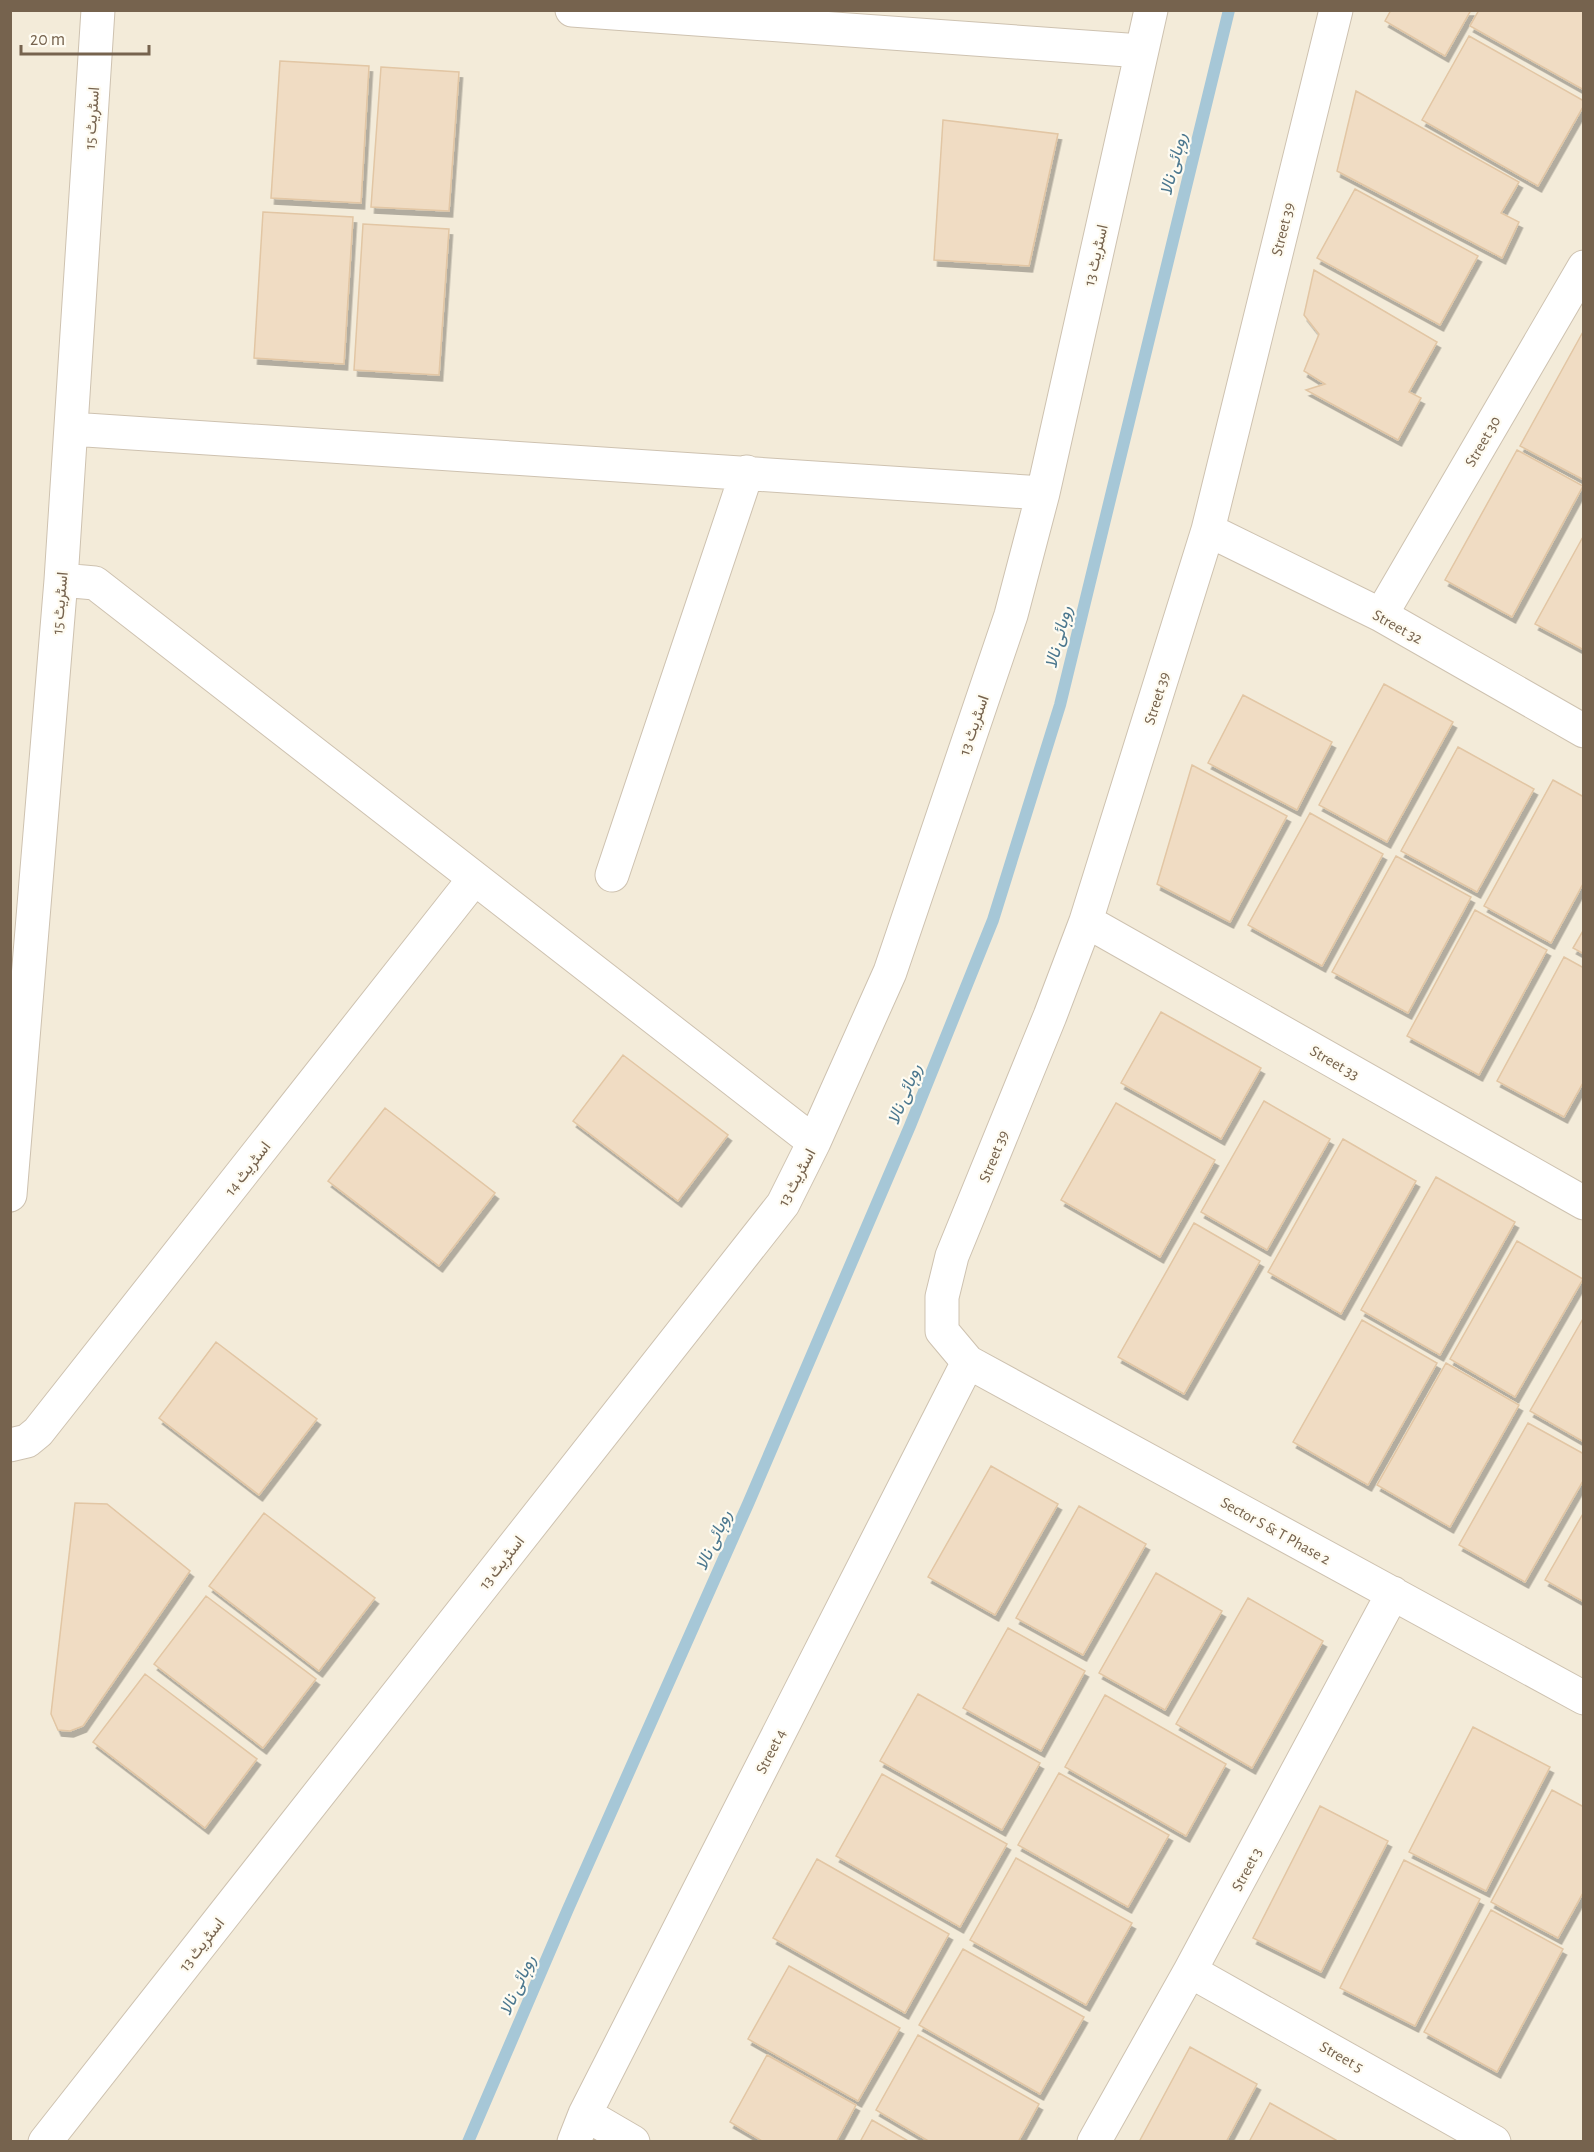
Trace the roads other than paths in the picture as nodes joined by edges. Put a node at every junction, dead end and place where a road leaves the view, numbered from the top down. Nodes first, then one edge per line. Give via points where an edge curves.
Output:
1 (98, 10) edge
2 (572, 10) edge
3 (1151, 10) edge
4 (1336, 10) edge
5 (1141, 51) junction
6 (1584, 267) edge
7 (71, 429) junction
8 (747, 472) junction
9 (1043, 493) junction
10 (1208, 530) junction
11 (61, 580) junction
12 (1381, 615) junction
13 (1584, 730) edge
14 (612, 875) dead end
15 (474, 879) junction
16 (1086, 921) junction
17 (814, 1142) junction
18 (10, 1195) edge
19 (1584, 1203) edge
20 (968, 1362) junction
21 (10, 1445) edge
22 (1393, 1593) junction
23 (1584, 1698) edge
24 (1191, 1971) junction
25 (579, 2128) edge
26 (45, 2142) edge
27 (633, 2142) edge
28 (1094, 2142) edge
29 (1494, 2142) edge

1 - 7 street, اسٹریٹ 15
2 - 5 street
3 - 5 street, اسٹریٹ 13
4 - 10 street, Street 39
5 - 9 street, اسٹریٹ 13
6 - 12 street, Street 30
7 - 8 street
7 - 11 street, اسٹریٹ 15
8 - 9 street
8 - 14 street
9 - 17 street, اسٹریٹ 13 via 1011,615 890,972
10 - 12 street, Street 32
10 - 16 street, Street 39
11 - 15 street via 95,584
11 - 18 street, اسٹریٹ 15
12 - 13 street, Street 32
15 - 17 street
15 - 21 street, اسٹریٹ 14 via 39,1432 27,1441
16 - 19 street, Street 33
16 - 20 street, Street 39 via 952,1256 942,1297 942,1331
17 - 26 street, اسٹریٹ 13 via 783,1204
20 - 22 street, Sector S & T Phase 2
20 - 25 street, Street 4
22 - 23 street, Sector S & T Phase 2
22 - 24 street, Street 3
24 - 28 street, Street 3
24 - 29 street, Street 5
25 - 27 street

